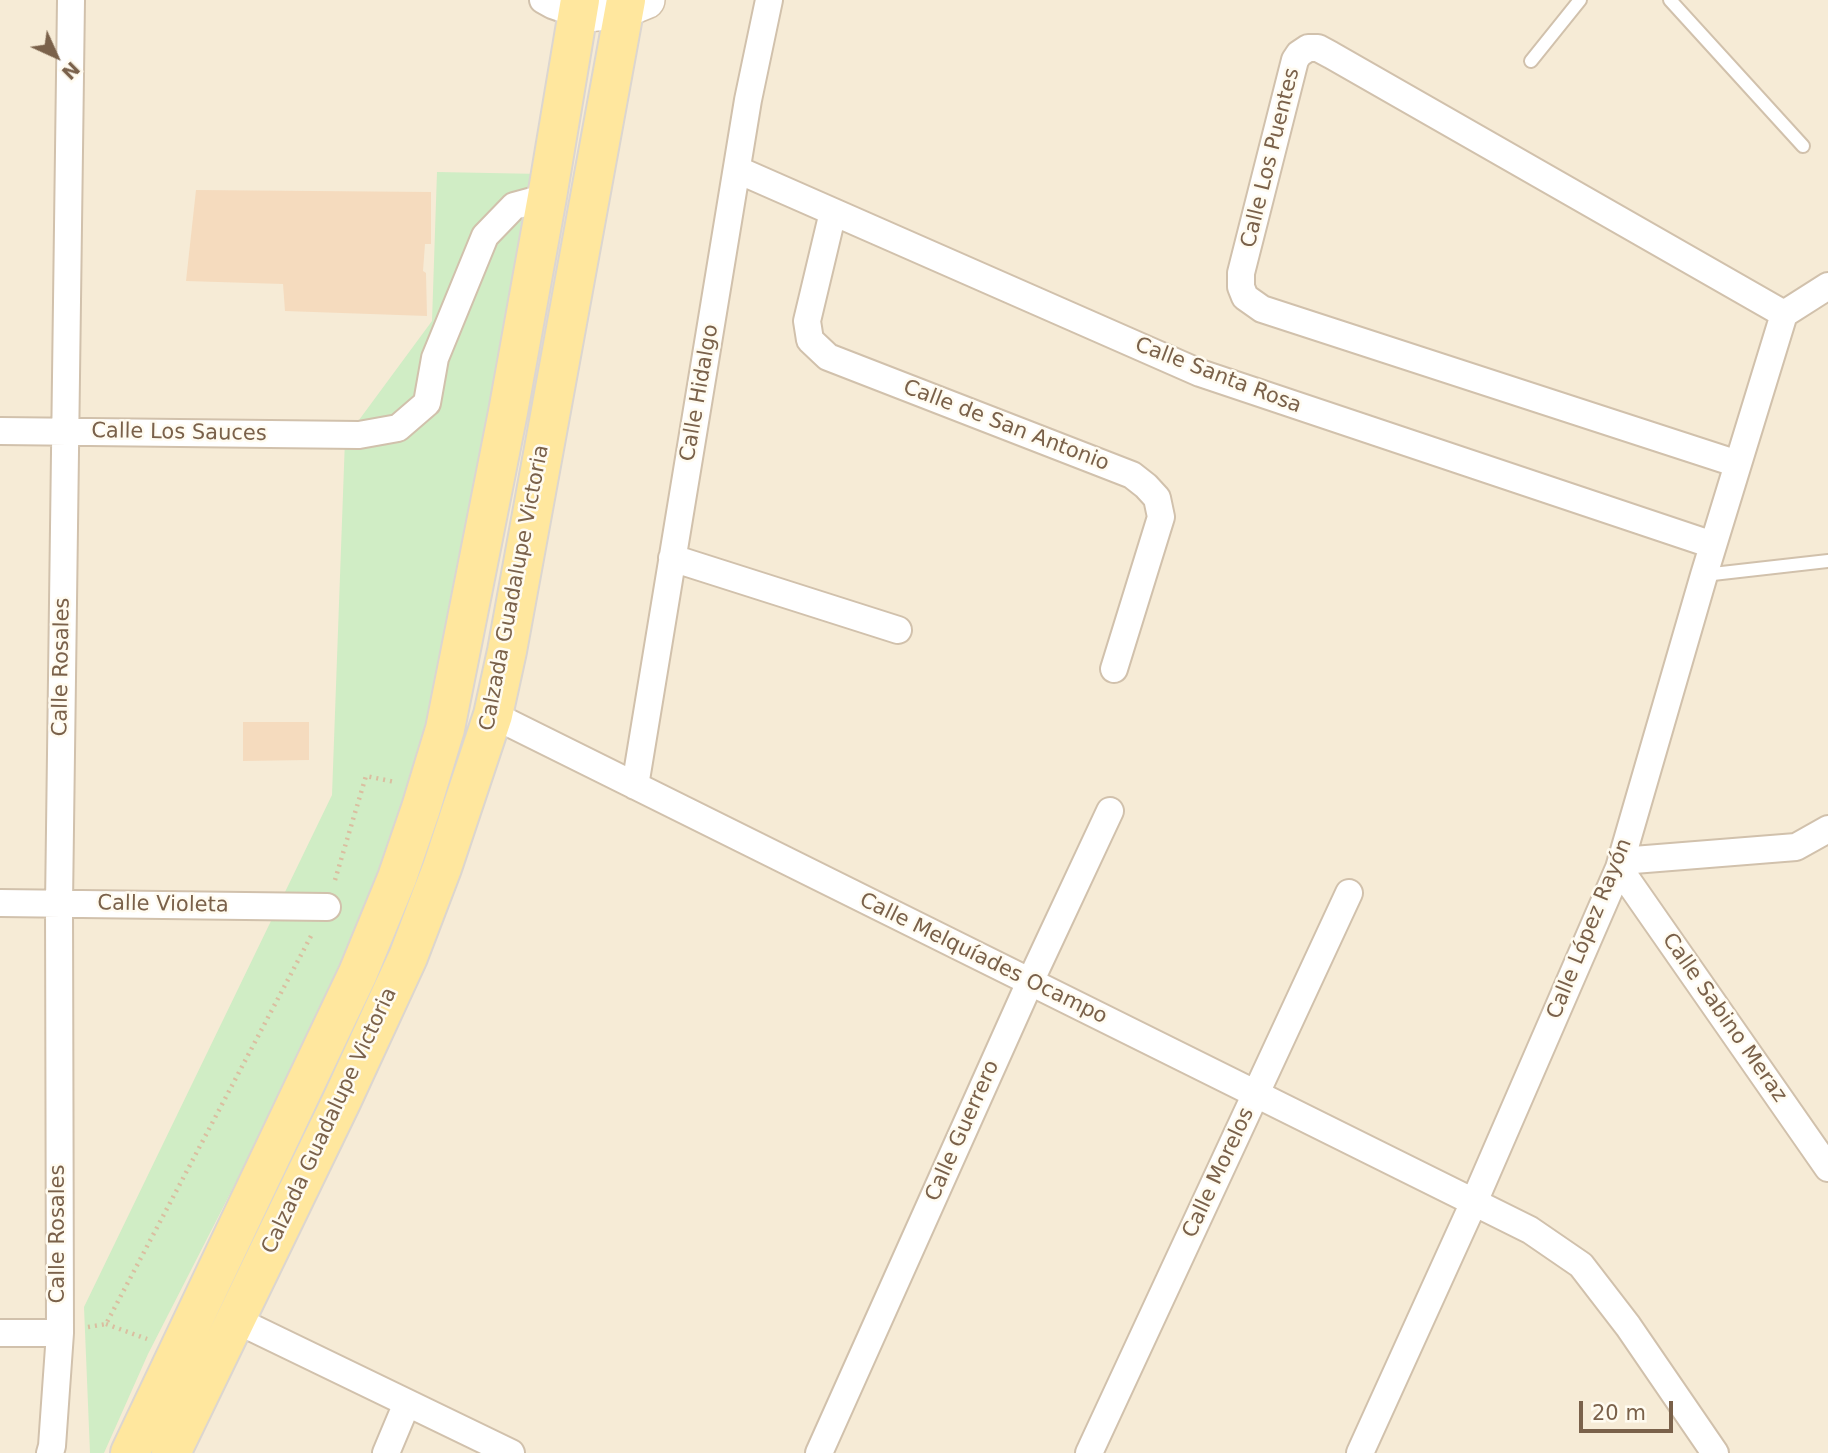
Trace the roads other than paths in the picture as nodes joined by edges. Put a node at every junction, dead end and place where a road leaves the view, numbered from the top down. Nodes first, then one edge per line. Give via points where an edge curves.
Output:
1 (71, 0) edge
2 (543, 0) edge
3 (769, 0) edge
4 (1580, 0) edge
5 (1670, 0) edge
6 (632, 3) edge
7 (579, 7) edge
8 (1531, 61) dead end
9 (1803, 146) dead end
10 (738, 170) junction
11 (547, 197) junction
12 (833, 212) junction
13 (1828, 286) edge
14 (1784, 314) junction
15 (0, 431) edge
16 (65, 432) junction
17 (1738, 464) junction
18 (1713, 545) junction
19 (672, 558) junction
20 (1828, 561) edge
21 (1704, 575) junction
22 (898, 630) dead end
23 (1114, 669) dead end
24 (493, 715) junction
25 (635, 786) junction
26 (1110, 811) dead end
27 (1828, 829) edge
28 (1620, 865) junction
29 (1349, 892) dead end
30 (0, 903) edge
31 (59, 904) junction
32 (327, 907) road end
33 (1030, 982) junction
34 (1255, 1094) junction
35 (1828, 1168) edge
36 (1474, 1202) junction
37 (236, 1320) junction
38 (0, 1332) edge
39 (60, 1333) junction
40 (407, 1403) junction
41 (50, 1453) edge
42 (130, 1453) edge
43 (172, 1453) edge
44 (386, 1453) edge
45 (511, 1453) edge
46 (820, 1453) edge
47 (1089, 1453) edge
48 (1360, 1453) edge
49 (1715, 1453) edge

1 - 16 street, Calle Rosales
2 - 7 street
3 - 10 street, Calle Hidalgo
4 - 8 lane
5 - 9 lane
6 - 7 main road
6 - 24 main road, Calzada Guadalupe Victoria
7 - 11 main road, Calzada Guadalupe Victoria
10 - 12 street, Calle Santa Rosa
10 - 19 street, Calle Hidalgo
11 - 16 street, Calle Los Sauces via 514,206 485,236 435,358 427,403 398,428 359,435
11 - 42 main road, Calzada Guadalupe Victoria via 456,676 421,808 358,973
12 - 18 street, Calle Santa Rosa via 1200,373
12 - 23 street, Calle de San Antonio via 807,321 810,340 828,356 1132,475 1157,498 1161,517
13 - 14 street
14 - 17 street, Calle López Rayón
14 - 17 street, Calle Los Puentes via 1318,48 1308,48 1295,60 1241,272 1245,297 1262,309
15 - 16 street, Calle Los Sauces
16 - 31 street, Calle Rosales
17 - 18 street, Calle López Rayón
18 - 21 street, Calle López Rayón
19 - 22 street
19 - 25 street, Calle Hidalgo
20 - 21 lane
21 - 28 street, Calle López Rayón
24 - 25 street, Calle Melquíades Ocampo
24 - 37 main road, Calzada Guadalupe Victoria via 408,957
25 - 33 street, Calle Melquíades Ocampo
26 - 33 street, Calle Guerrero
27 - 28 street via 1796,847
28 - 35 street, Calle Sabino Meraz
28 - 36 street, Calle López Rayón
29 - 34 street, Calle Morelos
30 - 31 street, Calle Violeta
31 - 32 street, Calle Violeta
31 - 39 street, Calle Rosales
33 - 34 street, Calle Melquíades Ocampo
33 - 46 street, Calle Guerrero
34 - 36 street, Calle Melquíades Ocampo
34 - 47 street, Calle Morelos
36 - 48 street, Calle López Rayón
36 - 49 street, Calle Melquíades Ocampo via 1530,1230 1581,1265
37 - 40 street
37 - 43 main road, Calzada Guadalupe Victoria
38 - 39 street
39 - 41 street, Calle Rosales
40 - 44 street
40 - 45 street

